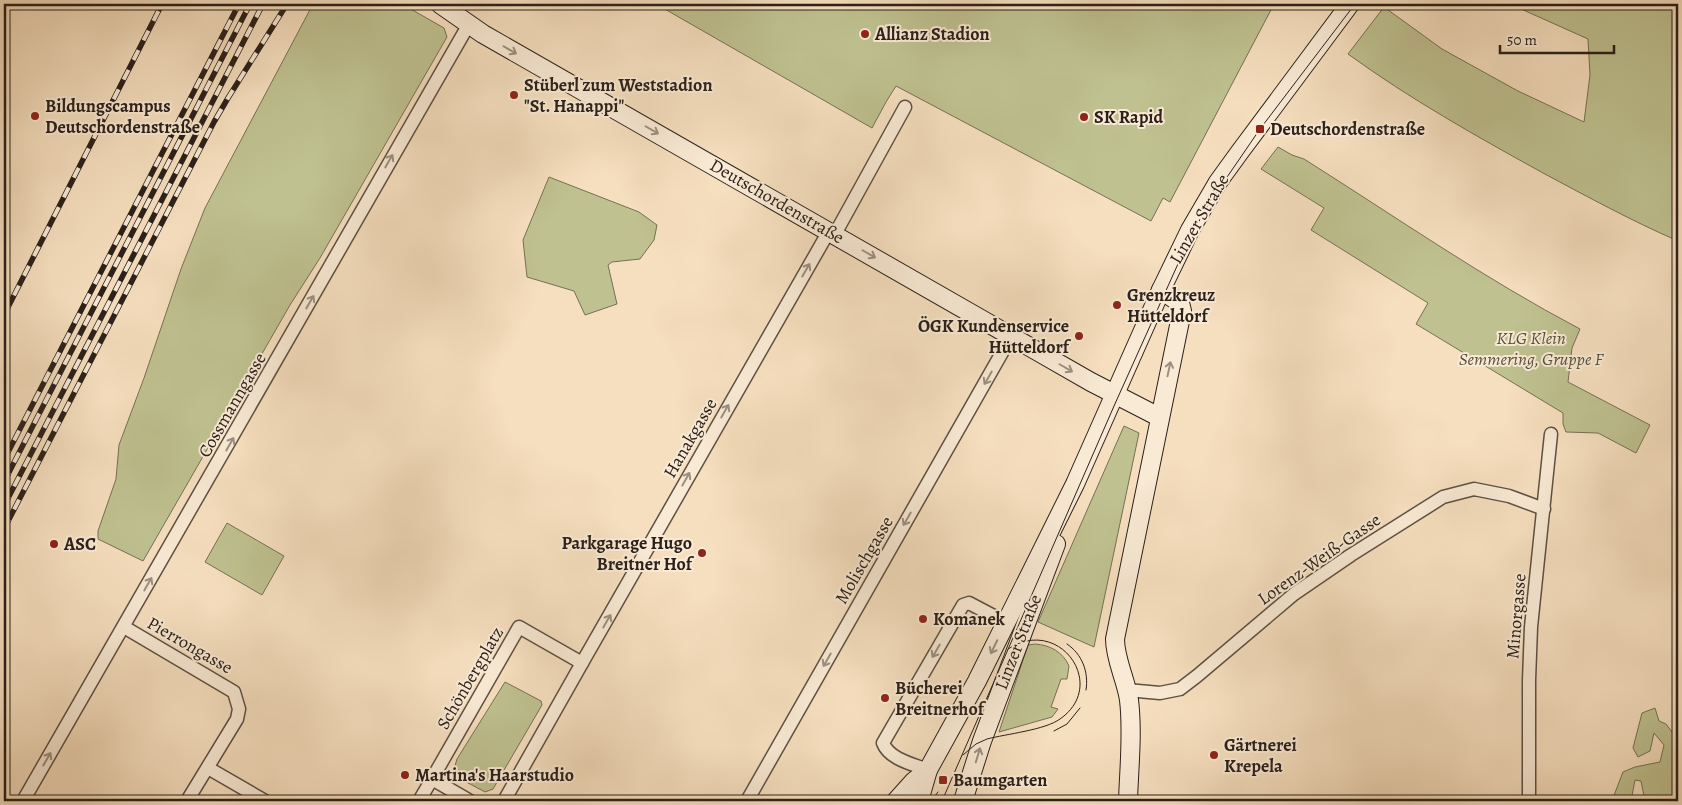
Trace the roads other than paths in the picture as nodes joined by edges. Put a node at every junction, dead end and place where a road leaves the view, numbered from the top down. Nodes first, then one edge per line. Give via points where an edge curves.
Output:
1 (440, 4) edge
2 (1350, 4) edge
3 (469, 24) junction
4 (906, 107) dead end
5 (832, 232) junction
6 (1161, 290) junction
7 (1012, 336) junction
8 (1116, 394) junction
9 (1159, 417) junction
10 (1551, 434) dead end
11 (1076, 484) junction
12 (1544, 509) junction
13 (1005, 622) junction
14 (124, 627) junction
15 (582, 664) junction
16 (1127, 690) junction
17 (208, 768) junction
18 (928, 770) junction
19 (432, 779) junction
20 (23, 801) edge
21 (187, 801) edge
22 (265, 801) edge
23 (418, 801) edge
24 (470, 801) edge
25 (504, 801) edge
26 (746, 801) edge
27 (896, 801) edge
28 (919, 801) edge
29 (963, 801) edge
30 (1128, 801) edge
31 (1530, 801) edge

1 - 3 main road, Deutschordenstraße
2 - 6 main road, Linzer Straße via 1218,182
3 -> 5 main road, Deutschordenstraße
14 -> 3 street, Cossmanngasse
4 - 5 street, Hanakgasse
5 -> 7 main road, Deutschordenstraße
15 -> 5 street, Hanakgasse
6 - 8 main road, Linzer Straße
9 -> 6 main road via 1182,308 1178,301
7 -> 8 main road, Deutschordenstraße
7 -> 26 street, Molischgasse
8 - 9 main road, Deutschordenstraße
8 - 11 main road, Linzer Straße
9 - 16 main road via 1115,639
10 - 12 street, Minorgasse
11 - 13 main road, Linzer Straße
29 -> 11 main road, Linzer Straße
12 - 16 street, Lorenz-Weiß-Gasse via 1509,496 1474,489 1443,498 1351,554 1294,594 1180,689 1160,693
12 - 31 street, Minorgasse via 1529,671
13 -> 18 main road, Linzer Straße
13 -> 18 street, Linzer Straße via 969,603 963,605 883,743 886,750 904,761
14 - 17 street, Pierrongasse via 234,692 239,709 237,719
20 -> 14 street, Cossmanngasse
15 - 19 street, Schönbergplatz via 519,627
15 - 25 street
16 - 30 main road via 1130,726
17 - 21 street, Pierrongasse
17 - 22 street
18 - 27 main road, Linzer Straße
18 - 28 main road
19 - 23 street
19 - 24 street

